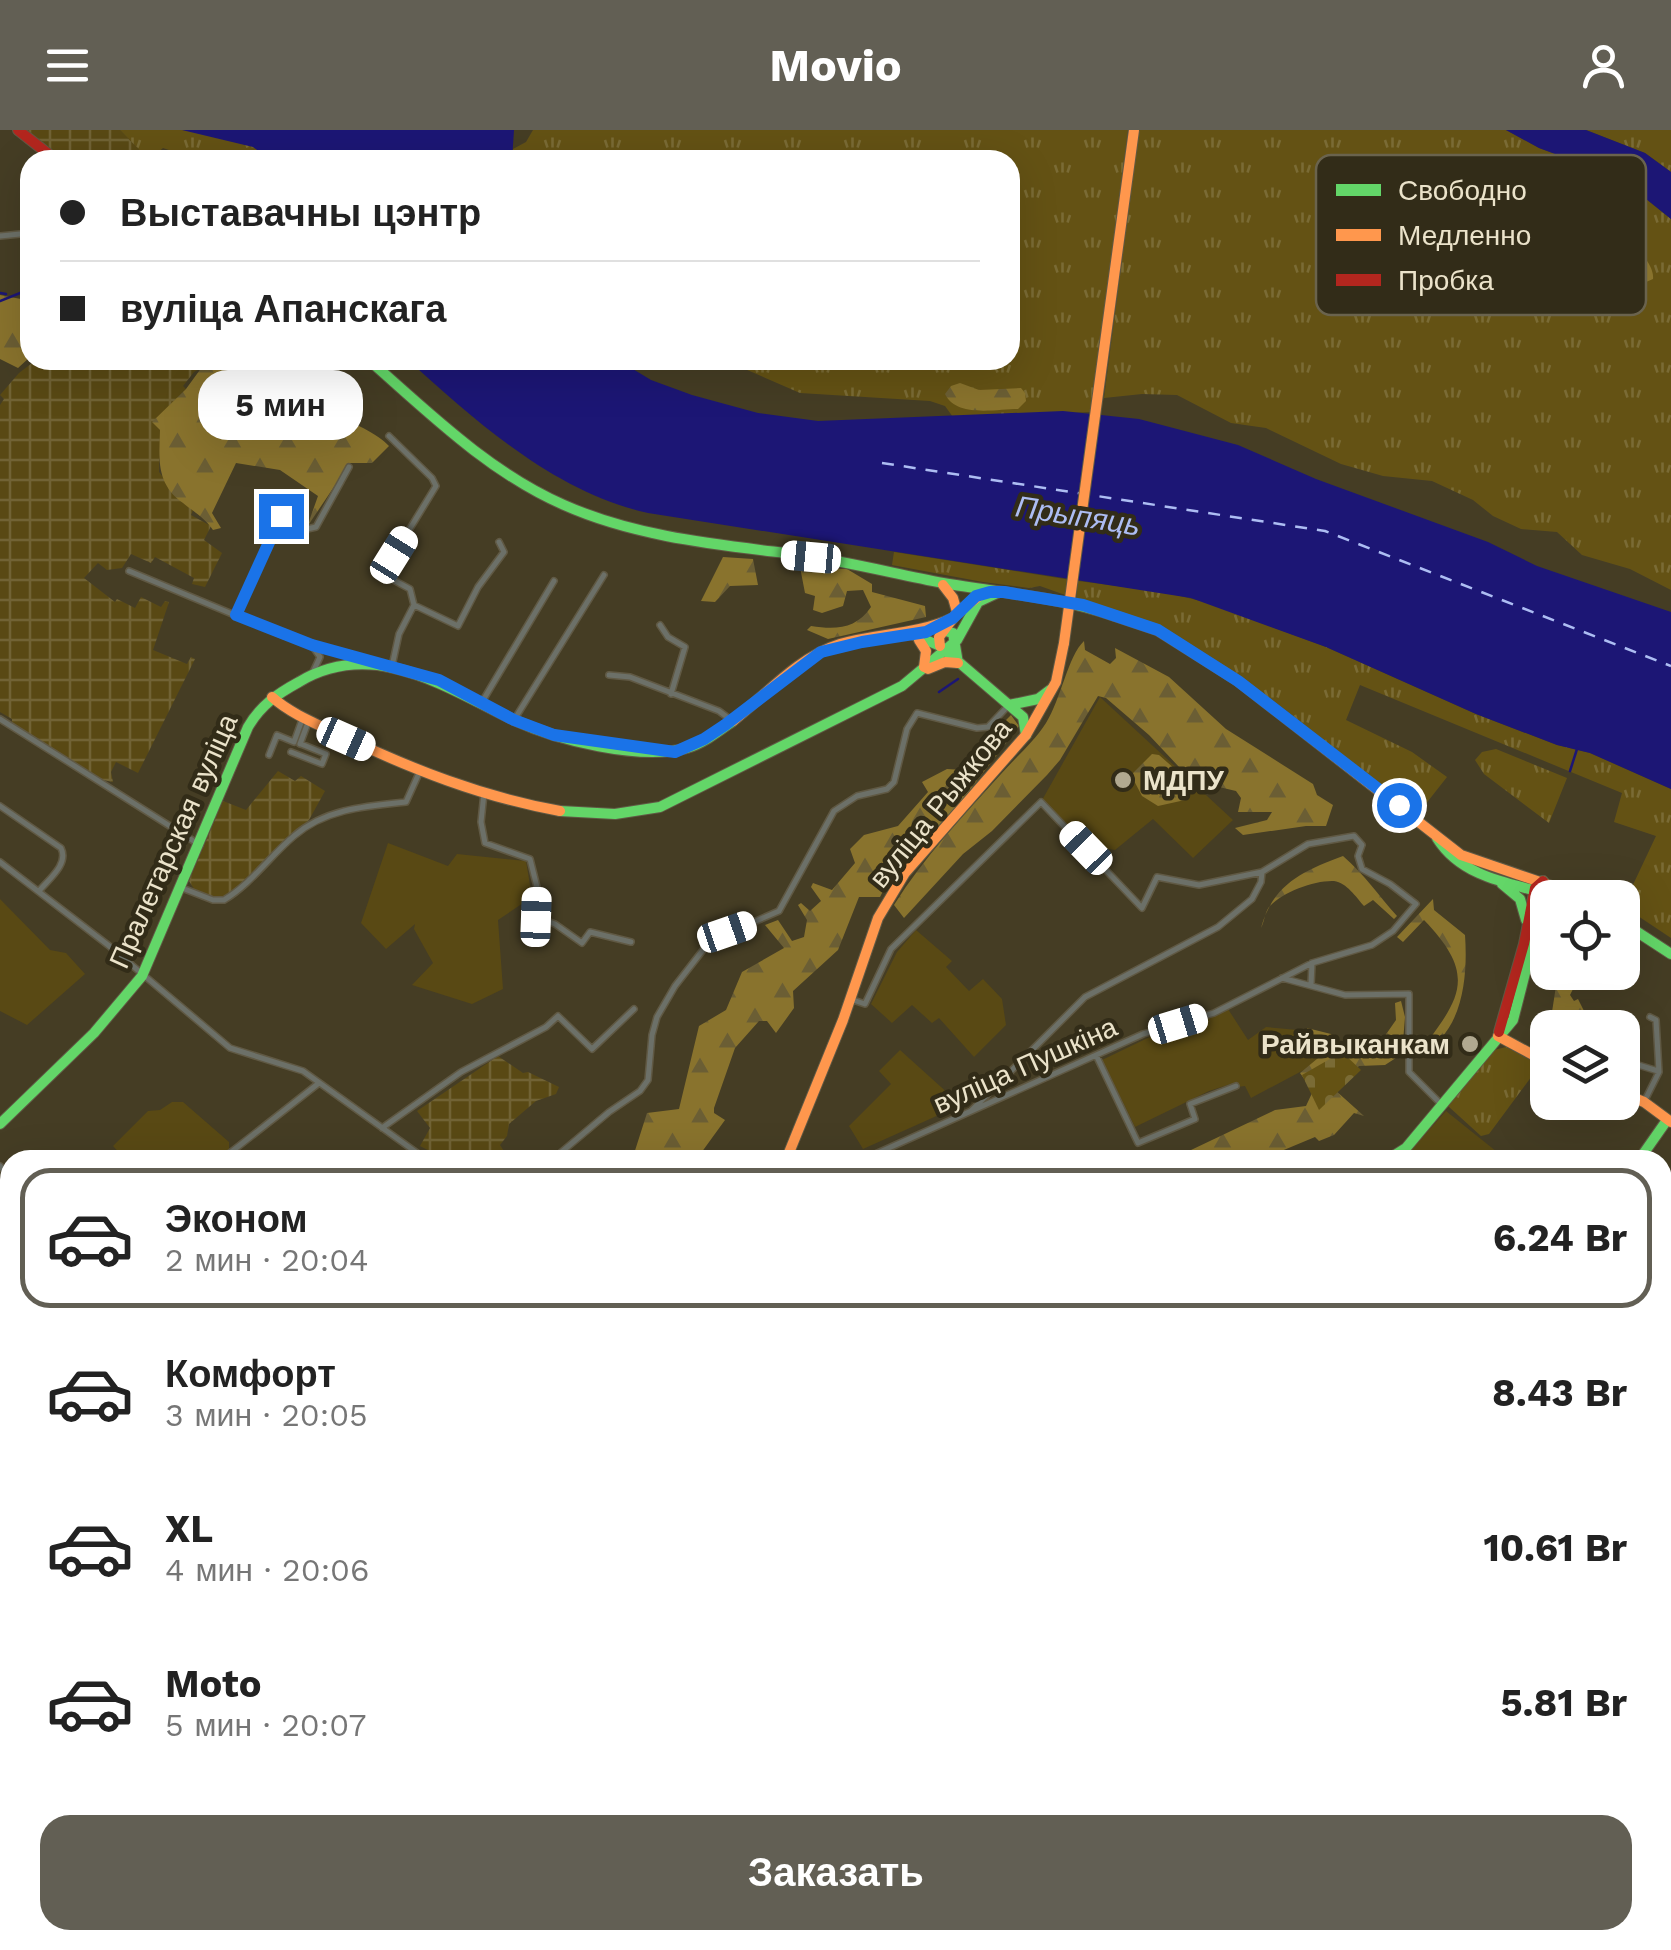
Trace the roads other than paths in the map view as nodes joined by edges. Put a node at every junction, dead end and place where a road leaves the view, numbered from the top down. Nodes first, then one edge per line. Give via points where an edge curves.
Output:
1 (18, 130) edge
2 (1134, 130) edge
3 (43, 150) edge
4 (380, 370) edge
5 (389, 436) dead end
6 (348, 466) dead end
7 (499, 542) dead end
8 (129, 571) dead end
9 (604, 575) dead end
10 (554, 581) dead end
11 (940, 582) junction
12 (964, 586) junction
13 (1004, 592) junction
14 (972, 604) junction
15 (414, 605) junction
16 (236, 615) junction
17 (955, 615) junction
18 (660, 625) dead end
19 (943, 631) junction
20 (911, 634) junction
21 (957, 640) junction
22 (312, 645) junction
23 (942, 649) junction
24 (958, 663) junction
25 (387, 664) junction
26 (314, 670) junction
27 (920, 674) junction
28 (610, 675) dead end
29 (1056, 682) junction
30 (671, 694) junction
31 (272, 697) junction
32 (482, 702) junction
33 (1013, 703) junction
34 (306, 718) junction
35 (0, 719) edge
36 (1037, 719) junction
37 (514, 720) junction
38 (731, 720) junction
39 (1026, 734) junction
40 (297, 743) junction
41 (292, 752) junction
42 (269, 755) dead end
43 (287, 763) dead end
44 (420, 771) junction
45 (484, 792) junction
46 (0, 806) edge
47 (1436, 838) junction
48 (200, 846) junction
49 (0, 862) edge
50 (1262, 872) junction
51 (1476, 872) junction
52 (1530, 883) edge
53 (1530, 884) edge
54 (182, 888) junction
55 (38, 892) junction
56 (1530, 923) edge
57 (1640, 934) edge
58 (631, 942) dead end
59 (1530, 947) edge
60 (1671, 954) edge
61 (1520, 956) junction
62 (1530, 960) edge
63 (1312, 963) junction
64 (142, 975) junction
65 (1280, 978) junction
66 (1524, 980) junction
67 (1311, 985) junction
68 (850, 999) junction
69 (634, 1009) dead end
70 (1650, 1016) dead end
71 (1498, 1036) junction
72 (1530, 1053) edge
73 (1096, 1056) junction
74 (1640, 1066) edge
75 (1659, 1072) junction
76 (318, 1083) junction
77 (1236, 1086) dead end
78 (1640, 1101) edge
79 (1644, 1102) junction
80 (1442, 1105) junction
81 (972, 1110) junction
82 (1669, 1121) edge
83 (0, 1124) edge
84 (382, 1128) junction
85 (234, 1150) edge
86 (413, 1150) edge
87 (564, 1150) edge
88 (791, 1150) edge
89 (884, 1150) edge
90 (1403, 1150) edge
91 (1646, 1150) edge

1 - 3 main road
2 - 29 main road, вуліца Рыжкова, bridge
4 - 11 main road via 451,432 526,484 595,518 689,541 838,560
5 - 15 street via 436,486 387,566 388,577 410,590
6 - 16 street via 316,527 307,530 281,516
7 - 15 street via 504,552 458,626
8 - 16 street
9 - 37 street
10 - 32 street
11 - 12 main road
11 - 17 main road via 951,593
12 - 13 main road
12 - 14 main road
13 - 14 main road
13 - 47 main road via 1083,605 1158,630 1284,715
14 - 17 main road
14 - 21 main road
15 - 25 street
16 - 22 street
17 - 19 main road
17 - 20 main road, Пралетарская вуліца
18 - 30 street via 685,647
19 - 21 main road
19 - 23 main road
20 - 23 main road
20 - 27 main road via 926,651
20 - 38 main road, Пралетарская вуліца via 821,652
21 - 23 main road
21 - 24 main road
22 - 25 street
22 - 26 street via 320,657
23 - 24 main road
23 - 27 main road
24 - 27 main road
24 - 33 main road
25 - 26 main road, Пралетарская вуліца
25 - 32 main road, Пралетарская вуліца
26 - 31 main road, Пралетарская вуліца
27 - 45 main road via 639,813 541,810
28 - 30 street
29 - 33 main road via 1038,699
29 - 36 main road, вуліца Рыжкова
30 - 38 street
31 - 34 main road
31 - 48 main road, Пралетарская вуліца via 252,718
32 - 37 main road, Пралетарская вуліца
33 - 36 main road via 1032,706
33 - 39 main road
33 - 87 street via 988,727 917,713 894,782 834,810 778,911 710,941 657,1017 648,1080
34 - 40 street
34 - 44 main road
35 - 48 street
36 - 39 main road, вуліца Рыжкова
37 - 38 main road, Пралетарская вуліца via 578,740 675,752
39 - 68 main road, вуліца Рыжкова via 892,892
40 - 41 street
40 - 41 street via 326,754 322,764
40 - 42 street via 277,735
41 - 43 street
44 - 45 main road
44 - 54 street via 406,802 316,820 224,900
45 - 58 street via 485,843 530,859 536,917 582,942 590,932
46 - 55 street via 64,854
47 - 51 main road
47 - 52 main road via 1472,862
48 - 54 main road, Пралетарская вуліца
49 - 55 street
50 - 63 street, вуліца Пушкіна via 1308,844 1354,836 1362,845 1362,869 1416,904 1372,945
50 - 68 street via 1199,884 1157,877 1142,908 1040,802 891,949 865,1004
50 - 81 street via 1252,898 1218,927 1085,997
51 - 53 main road
51 - 61 main road via 1508,886 1522,903
54 - 64 main road, Пралетарская вуліца
55 - 64 street
56 - 61 main road
57 - 60 main road
59 - 66 main road
61 - 71 main road
62 - 66 main road
63 - 65 street, вуліца Пушкіна
63 - 67 street
64 - 76 street via 230,1048 303,1070
64 - 83 main road, Пралетарская вуліца
65 - 67 street
65 - 73 street, вуліца Пушкіна via 1214,1013
66 - 71 main road via 1513,1020
67 - 80 street via 1345,995 1408,994 1409,1072
68 - 88 main road, вуліца Рыжкова
69 - 84 street via 592,1048 558,1016
70 - 75 street via 1656,1020
71 - 72 main road
71 - 80 main road
73 - 77 street via 1138,1142 1195,1119 1190,1104
73 - 81 street, вуліца Пушкіна
74 - 75 street
75 - 79 street
76 - 84 street
76 - 85 street
78 - 79 main road
79 - 82 main road
80 - 90 main road
81 - 89 street, вуліца Пушкіна
82 - 91 main road
84 - 86 street

